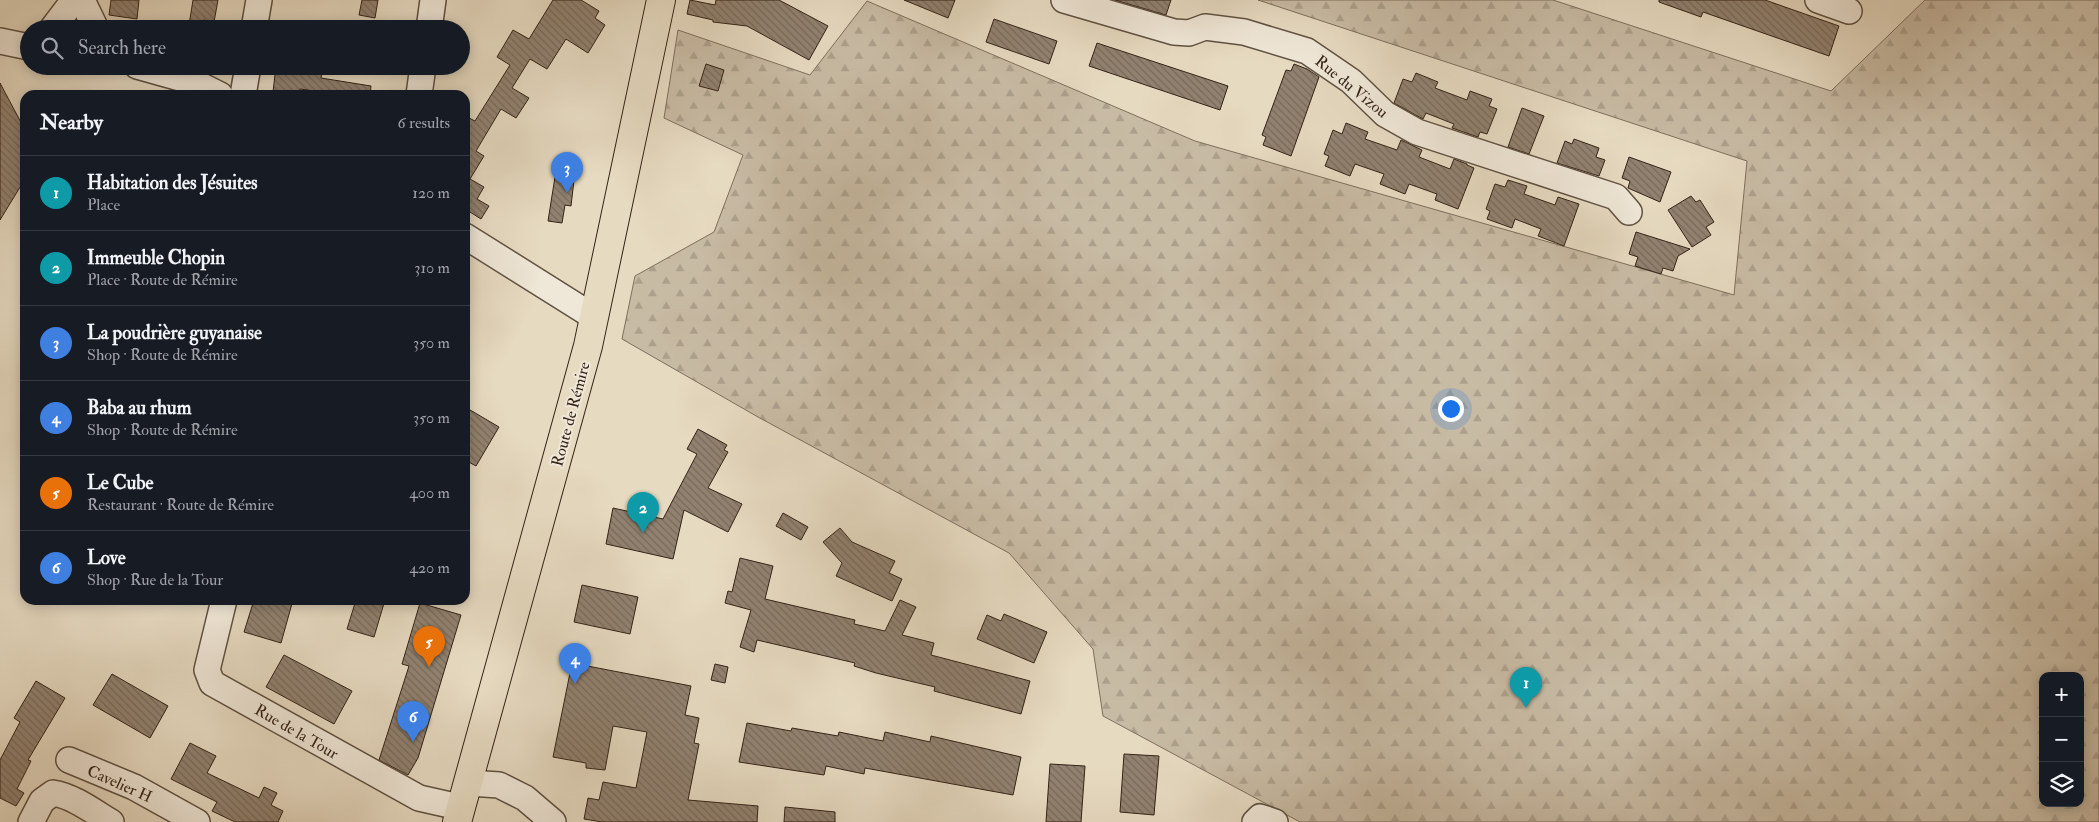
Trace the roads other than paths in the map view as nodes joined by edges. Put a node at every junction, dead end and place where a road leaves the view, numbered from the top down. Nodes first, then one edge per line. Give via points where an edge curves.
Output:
1 (74, 0) edge
2 (82, 0) edge
3 (259, 0) edge
4 (433, 0) edge
5 (661, 0) edge
6 (1064, 0) edge
7 (1818, 0) edge
8 (1849, 11) dead end
9 (59, 20) edge
10 (92, 20) edge
11 (256, 20) edge
12 (430, 20) edge
13 (0, 41) edge
14 (20, 44) edge
15 (170, 75) edge
16 (246, 75) edge
17 (422, 75) edge
18 (210, 90) edge
19 (244, 90) edge
20 (420, 90) edge
21 (1629, 212) dead end
22 (470, 239) edge
23 (594, 317) junction
24 (223, 605) edge
25 (69, 760) dead end
26 (469, 782) junction
27 (458, 818) edge
28 (31, 822) edge
29 (111, 822) edge
30 (197, 822) edge
31 (553, 822) edge
32 (1255, 822) edge
33 (1275, 822) edge

1 - 9 street
2 - 10 street
3 - 11 street
4 - 12 street
5 - 23 main road, Route de Rémire
6 - 21 street, Rue du Vizou via 1174,32 1189,33 1205,26 1244,32 1307,51 1351,80 1385,114 1417,132 1616,197
7 - 8 street
13 - 14 street
15 - 18 street
16 - 19 street
17 - 20 street
22 - 23 street
23 - 26 main road, Route de Rémire via 566,434
24 - 27 street, Rue de la Tour via 207,670 212,683 418,798 450,805
25 - 30 street, Cavelier H via 134,787
26 - 27 main road, Route de Rémire
26 - 31 street via 499,785 525,798
28 - 29 street via 42,801 53,793
32 - 33 street via 1260,817

